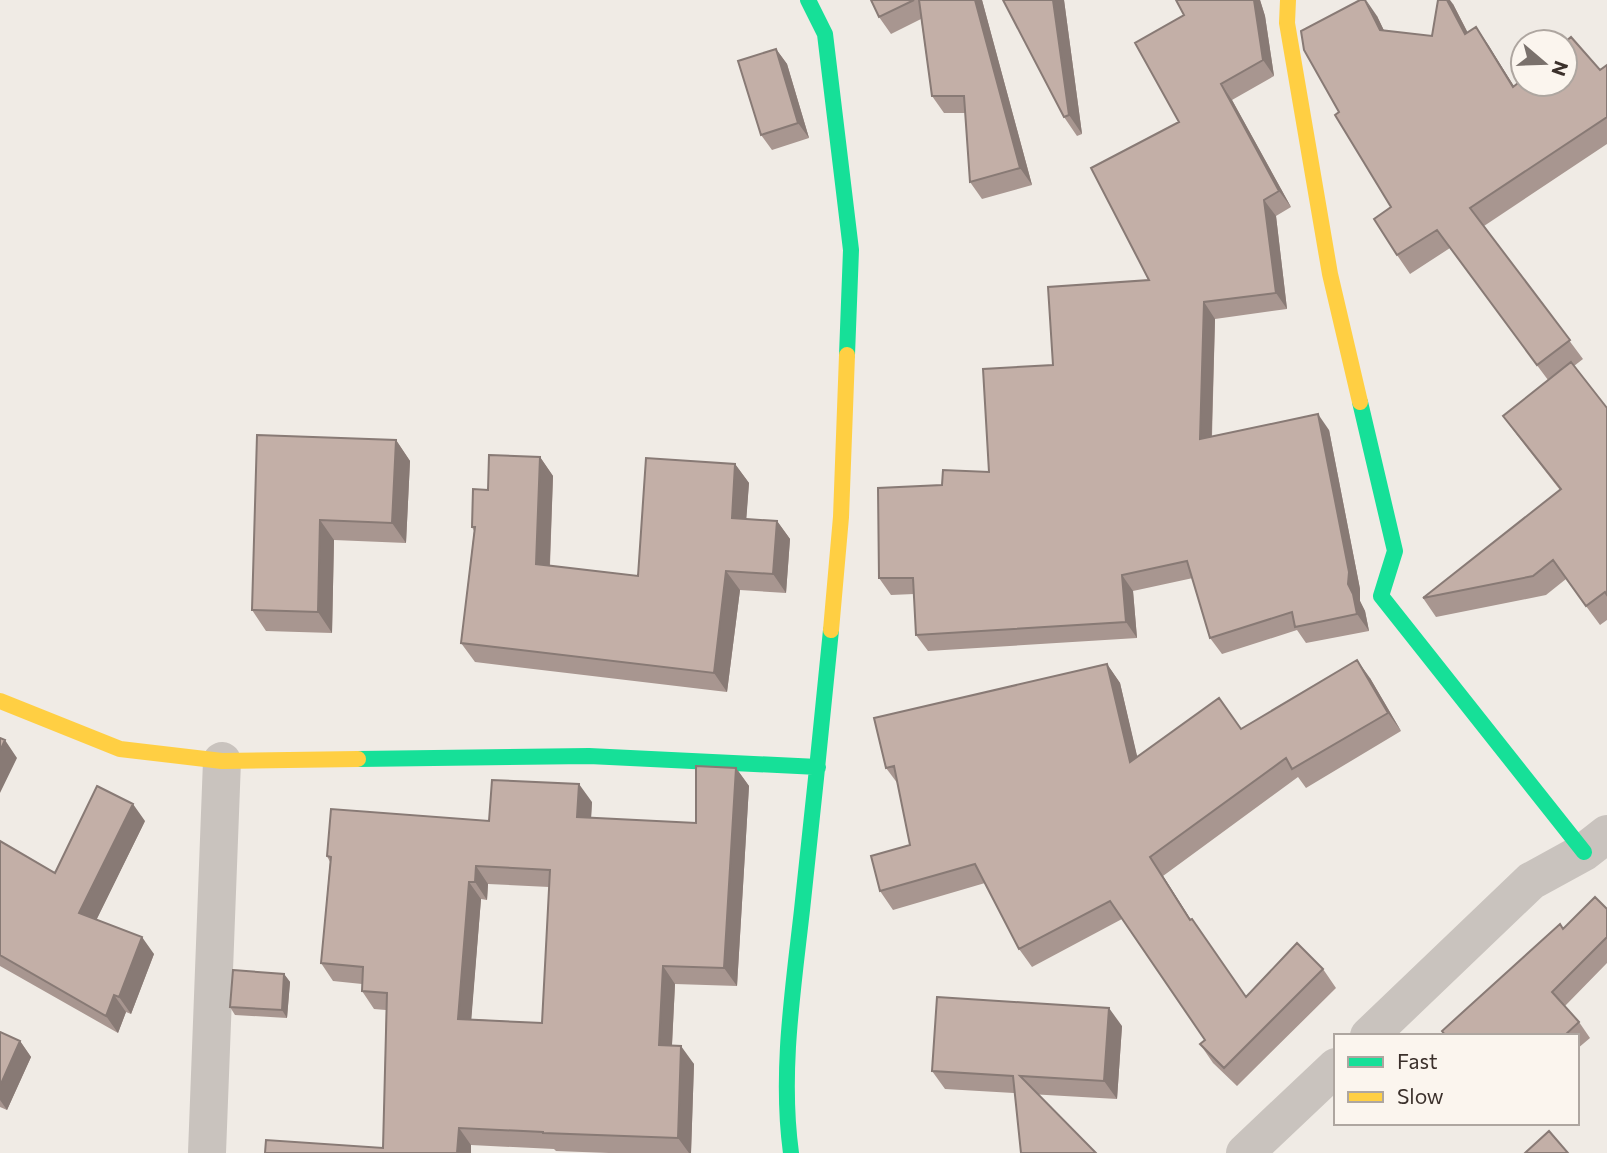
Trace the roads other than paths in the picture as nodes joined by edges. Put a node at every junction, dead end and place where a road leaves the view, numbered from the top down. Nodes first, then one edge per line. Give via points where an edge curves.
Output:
1 (808, 0) edge
2 (1287, 0) edge
3 (0, 701) edge
4 (222, 761) junction
5 (818, 767) junction
6 (1596, 843) edge
7 (1370, 1034) edge
8 (1334, 1069) edge
9 (207, 1153) edge
10 (791, 1153) edge
11 (1245, 1153) edge

1 - 5 street via 825,33 851,250 841,517
2 - 6 street via 1287,23 1330,274 1395,551 1381,596
3 - 4 street via 120,748
4 - 5 street via 589,756
4 - 9 street
5 - 10 street via 788,1036
6 - 7 street via 1531,881
8 - 11 street

